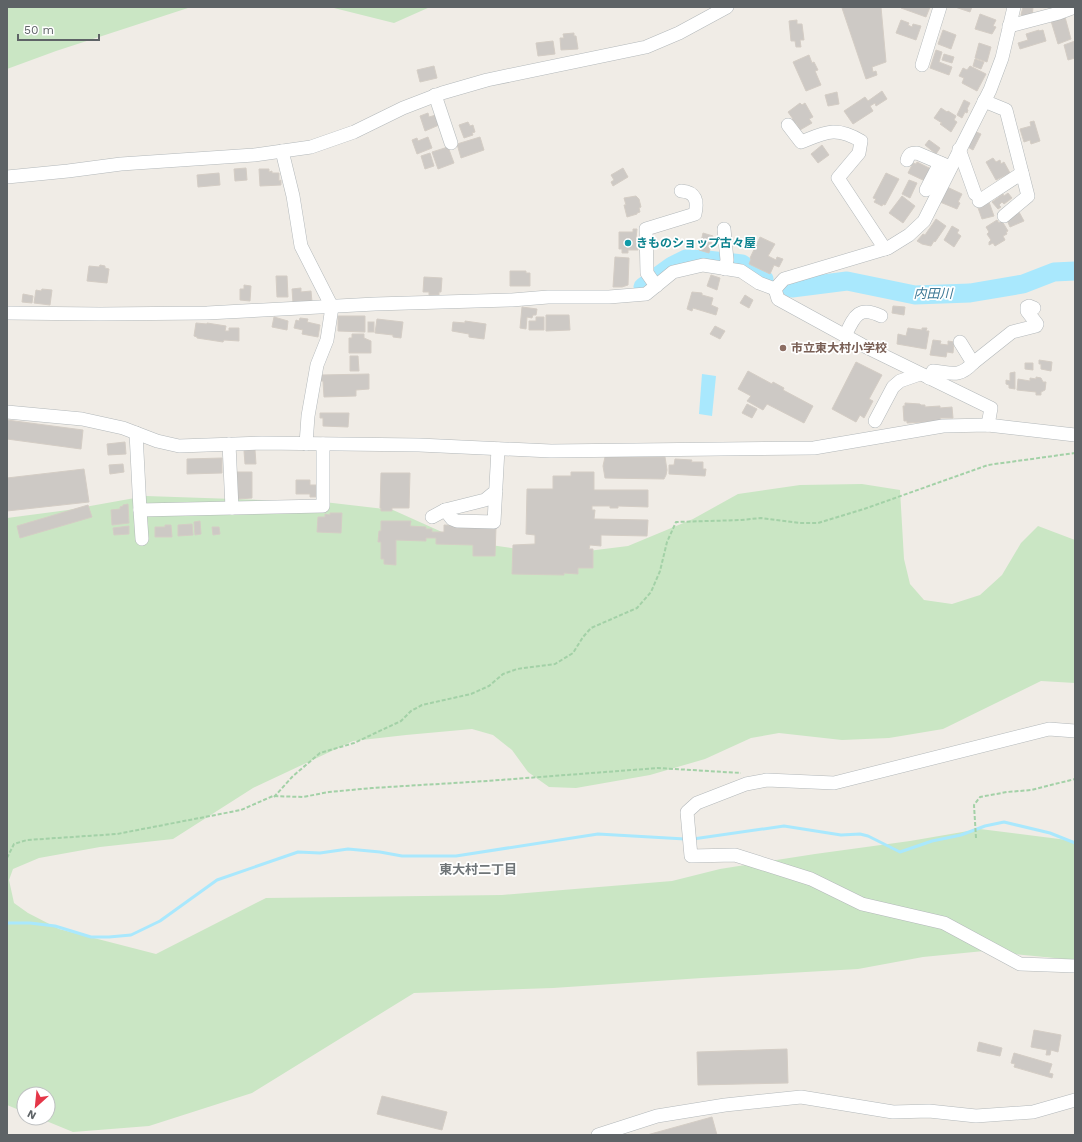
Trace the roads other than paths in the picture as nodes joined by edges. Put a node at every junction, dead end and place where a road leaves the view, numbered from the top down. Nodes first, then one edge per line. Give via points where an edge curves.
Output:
1 (727, 7) edge
2 (940, 7) edge
3 (1014, 7) edge
4 (1072, 7) edge
5 (1009, 26) junction
6 (922, 65) dead end
7 (435, 95) junction
8 (984, 101) junction
9 (788, 125) dead end
10 (450, 143) dead end
11 (959, 149) junction
12 (282, 150) junction
13 (907, 160) dead end
14 (945, 165) junction
15 (1022, 173) junction
16 (7, 177) edge
17 (926, 190) dead end
18 (681, 191) dead end
19 (1004, 216) dead end
20 (724, 229) dead end
21 (885, 249) junction
22 (726, 265) junction
23 (655, 286) junction
24 (775, 289) junction
25 (332, 307) junction
26 (1034, 308) dead end
27 (7, 313) edge
28 (881, 316) dead end
29 (845, 336) junction
30 (960, 342) dead end
31 (973, 363) junction
32 (924, 376) junction
33 (7, 412) edge
34 (875, 421) dead end
35 (988, 424) junction
36 (136, 434) junction
37 (1075, 435) edge
38 (229, 444) junction
39 (306, 444) junction
40 (323, 444) junction
41 (498, 449) junction
42 (496, 491) junction
43 (232, 508) junction
44 (140, 510) junction
45 (445, 510) junction
46 (432, 517) dead end
47 (142, 539) dead end
48 (1075, 731) edge
49 (1075, 966) edge
50 (1075, 1100) edge
51 (598, 1135) edge

1 - 7 street via 646,48 487,80
2 - 6 street
3 - 5 street
4 - 5 street
5 - 8 street via 1002,58
7 - 10 street
7 - 12 street via 354,132 311,146
8 - 11 street
8 - 15 street via 1006,110
9 - 21 street via 801,142 833,131 843,132 861,141 859,153 838,178
11 - 14 street
11 - 15 street via 977,198
12 - 16 street via 254,155 121,164
12 - 25 street via 301,246
13 - 14 street via 909,155 917,153
14 - 17 street
14 - 21 street via 924,221 909,235
15 - 19 street via 1028,196
18 - 23 street via 692,194 697,205 695,214 646,229 647,273
20 - 22 street
21 - 24 street via 784,279
22 - 23 street via 703,265 673,272
22 - 24 street
23 - 25 street via 646,294 609,297
24 - 29 street via 778,299
25 - 27 street via 207,313
25 - 39 street via 327,340 317,365
26 - 31 street via 1027,306 1027,311 1036,326 1012,332
28 - 29 street via 869,312 859,314
29 - 32 street
30 - 31 street
31 - 32 street via 960,373 933,371
32 - 34 street via 900,381 893,387
32 - 35 street via 991,408
33 - 36 street via 82,419 123,428
35 - 37 street
35 - 41 street via 943,426 814,448 558,451
36 - 38 street via 180,446
36 - 44 street
38 - 39 street
38 - 43 street
39 - 40 street
40 - 41 street via 419,444
40 - 43 street via 324,506
41 - 42 street
42 - 45 street via 485,500
42 - 45 street via 494,522 457,521
43 - 44 street
44 - 47 street
45 - 46 street
48 - 49 street via 1049,729 834,783 767,780 746,784 697,803 687,812 691,856 735,855 811,879 862,904 944,923 1020,964
50 - 51 street via 1033,1112 976,1116 929,1111 893,1112 801,1098 725,1105 657,1116

